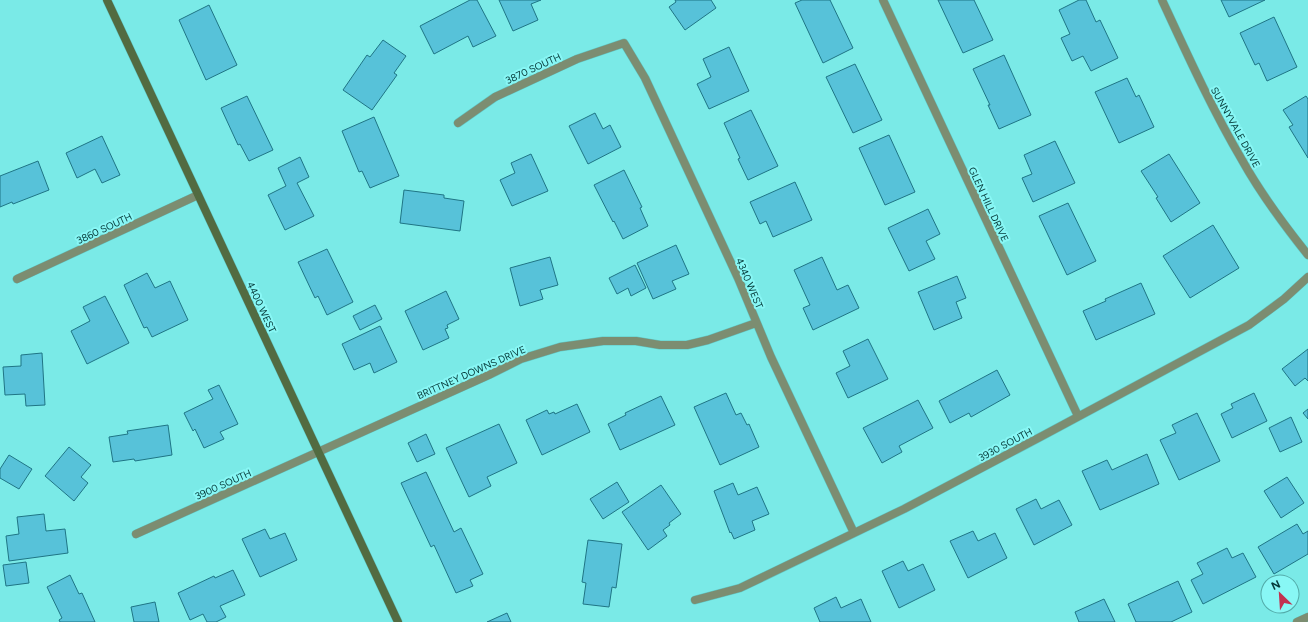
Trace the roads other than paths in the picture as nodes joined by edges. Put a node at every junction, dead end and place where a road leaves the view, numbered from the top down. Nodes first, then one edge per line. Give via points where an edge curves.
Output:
1 (883, 0) edge
2 (1162, 0) edge
3 (108, 1) edge
4 (624, 43) joint
5 (458, 123) dead end
6 (198, 195) junction
7 (1308, 255) edge
8 (1308, 277) edge
9 (17, 279) dead end
10 (756, 323) junction
11 (1078, 416) junction
12 (318, 452) junction
13 (136, 534) dead end
14 (854, 534) junction
15 (695, 600) dead end
16 (1308, 617) edge
17 (398, 622) edge
18 (1297, 622) edge

1 - 11 street, GLEN HILL DRIVE
2 - 7 street, SUNNYVALE DRIVE via 1202,86 1242,161
3 - 6 street, 4400 WEST
4 - 5 street, 3870 SOUTH via 577,59 494,97
4 - 10 street, 4340 WEST via 645,78 738,278
6 - 9 street, 3860 SOUTH
6 - 12 street, 4400 WEST
8 - 11 street, 3930 SOUTH via 1284,299 1248,325
10 - 12 street, BRITTNEY DOWNS DRIVE via 687,345 603,341 560,347 521,359
10 - 14 street, 4340 WEST
11 - 14 street, 3930 SOUTH
12 - 13 street, 3900 SOUTH
12 - 17 street, 4400 WEST
14 - 15 street, 3930 SOUTH via 740,588
16 - 18 street

